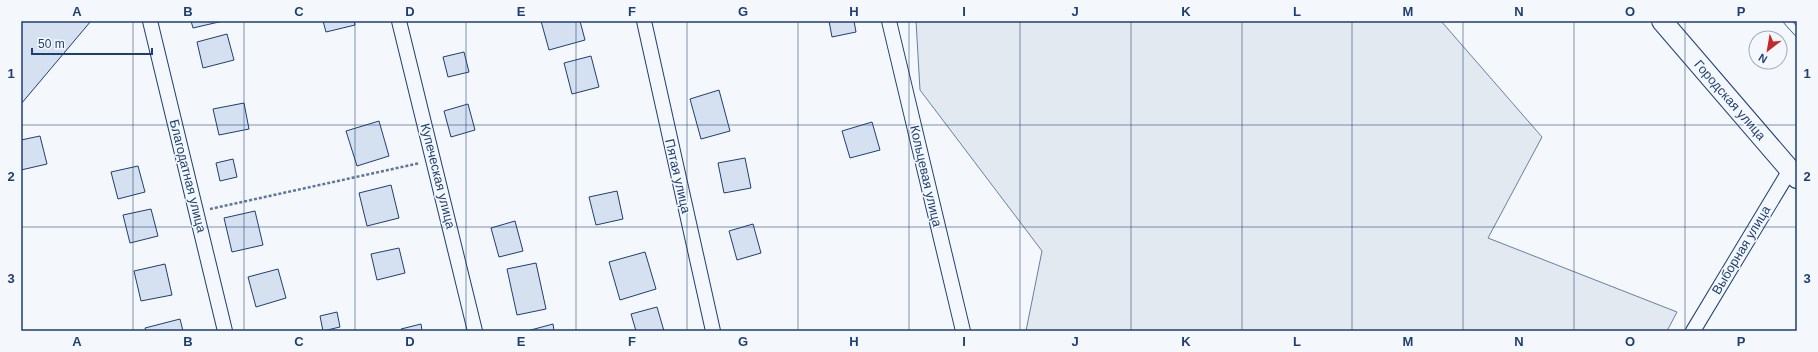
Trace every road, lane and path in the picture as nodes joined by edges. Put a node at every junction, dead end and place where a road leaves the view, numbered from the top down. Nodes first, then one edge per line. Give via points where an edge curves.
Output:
1 (150, 21) edge
2 (399, 21) edge
3 (644, 21) edge
4 (889, 21) edge
5 (1662, 21) edge
6 (1787, 21) edge
7 (1797, 32) edge
8 (434, 160) junction
9 (1794, 174) edge
10 (196, 212) junction
11 (225, 331) edge
12 (475, 331) edge
13 (713, 331) edge
14 (963, 331) edge
15 (1693, 331) edge

1 - 10 street, Благодатная улица
2 - 8 street, Купеческая улица
3 - 13 street, Пятая улица
4 - 14 street, Кольцевая улица
5 - 9 street, Городская улица
6 - 7 lane
8 - 10 path
8 - 12 street, Купеческая улица
9 - 15 street, Выборная улица
10 - 11 street, Благодатная улица

